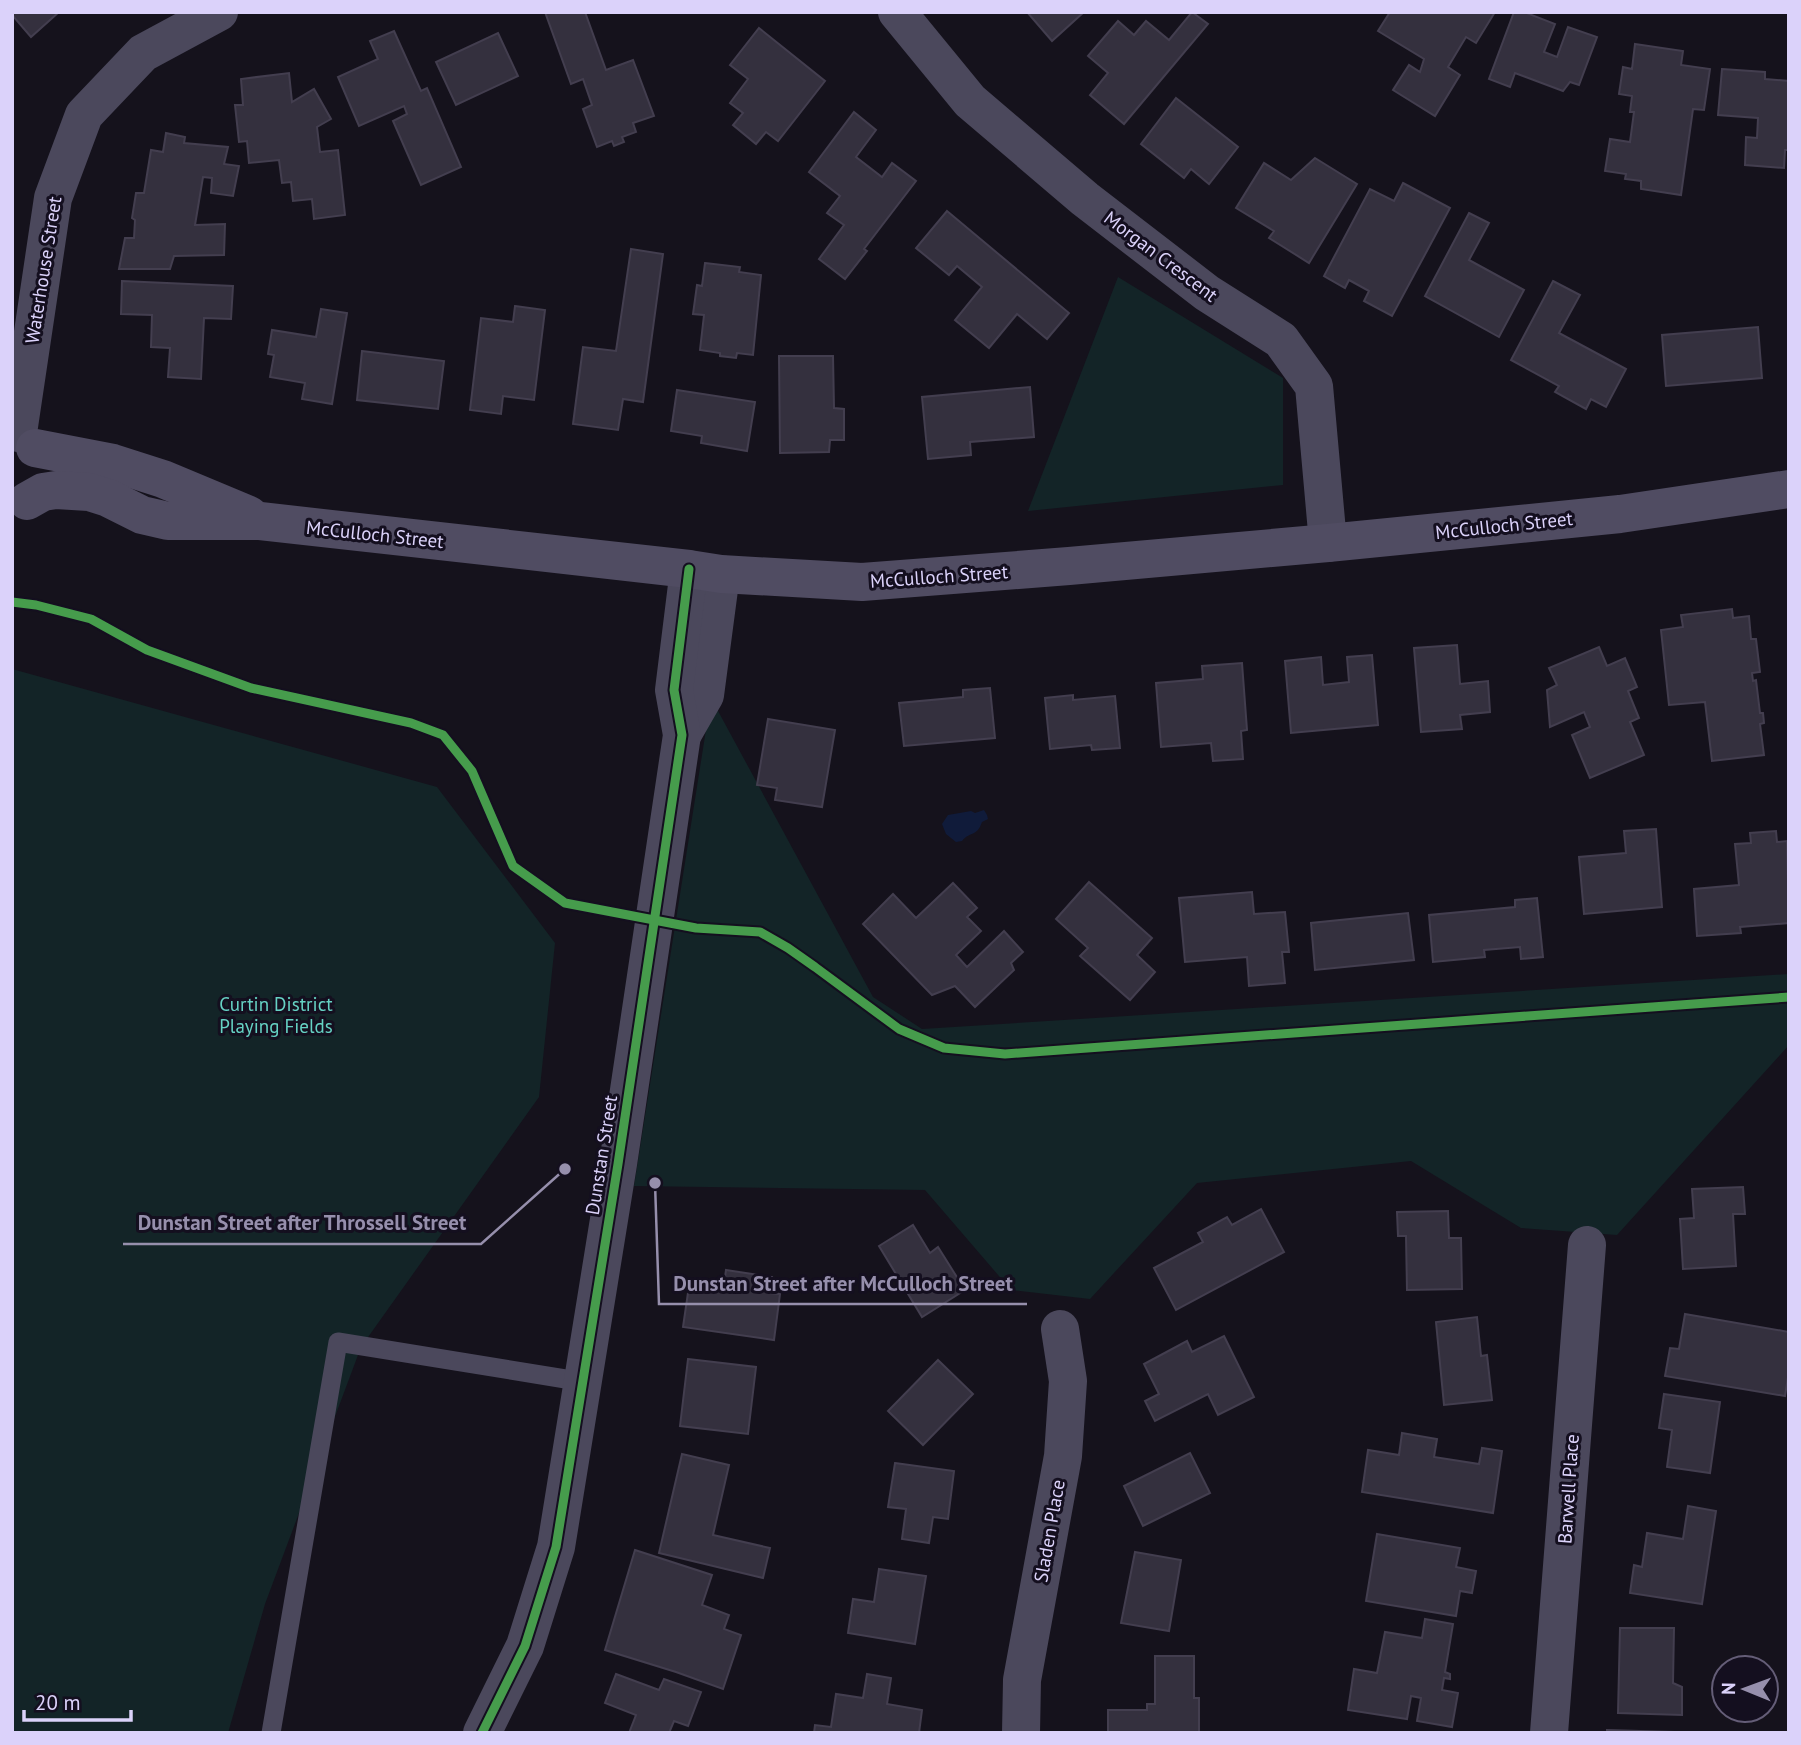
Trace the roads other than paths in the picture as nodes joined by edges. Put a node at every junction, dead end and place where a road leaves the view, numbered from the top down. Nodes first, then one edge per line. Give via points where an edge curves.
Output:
1 (219, 12) edge
2 (897, 12) edge
3 (22, 438) edge
4 (1789, 489) edge
5 (19, 505) edge
6 (1620, 514) junction
7 (1789, 514) edge
8 (260, 521) junction
9 (1328, 543) junction
10 (705, 572) junction
11 (1587, 1245) dead end
12 (1060, 1329) dead end
13 (583, 1382) junction
14 (271, 1733) edge
15 (482, 1733) edge
16 (1021, 1733) edge
17 (1549, 1733) edge

1 - 3 street, Waterhouse Street via 143,53 84,115 53,198
2 - 9 street, Morgan Crescent via 971,101 1064,181 1208,293 1281,340 1314,386
3 - 5 main road via 40,461 41,475 36,489
3 - 8 main road, McCulloch Street via 163,479
4 - 6 main road, McCulloch Street
5 - 8 main road, McCulloch Street via 43,492 89,492 168,521
6 - 7 main road, McCulloch Street
6 - 9 main road, McCulloch Street
8 - 10 main road, McCulloch Street
9 - 10 main road, McCulloch Street via 862,582
10 - 13 street, Dunstan Street via 674,690 682,735
11 - 17 street, Barwell Place
12 - 16 street, Sladen Place via 1068,1381 1063,1456 1022,1680
13 - 14 lane via 338,1342
13 - 15 street, Dunstan Street via 556,1547 525,1646

